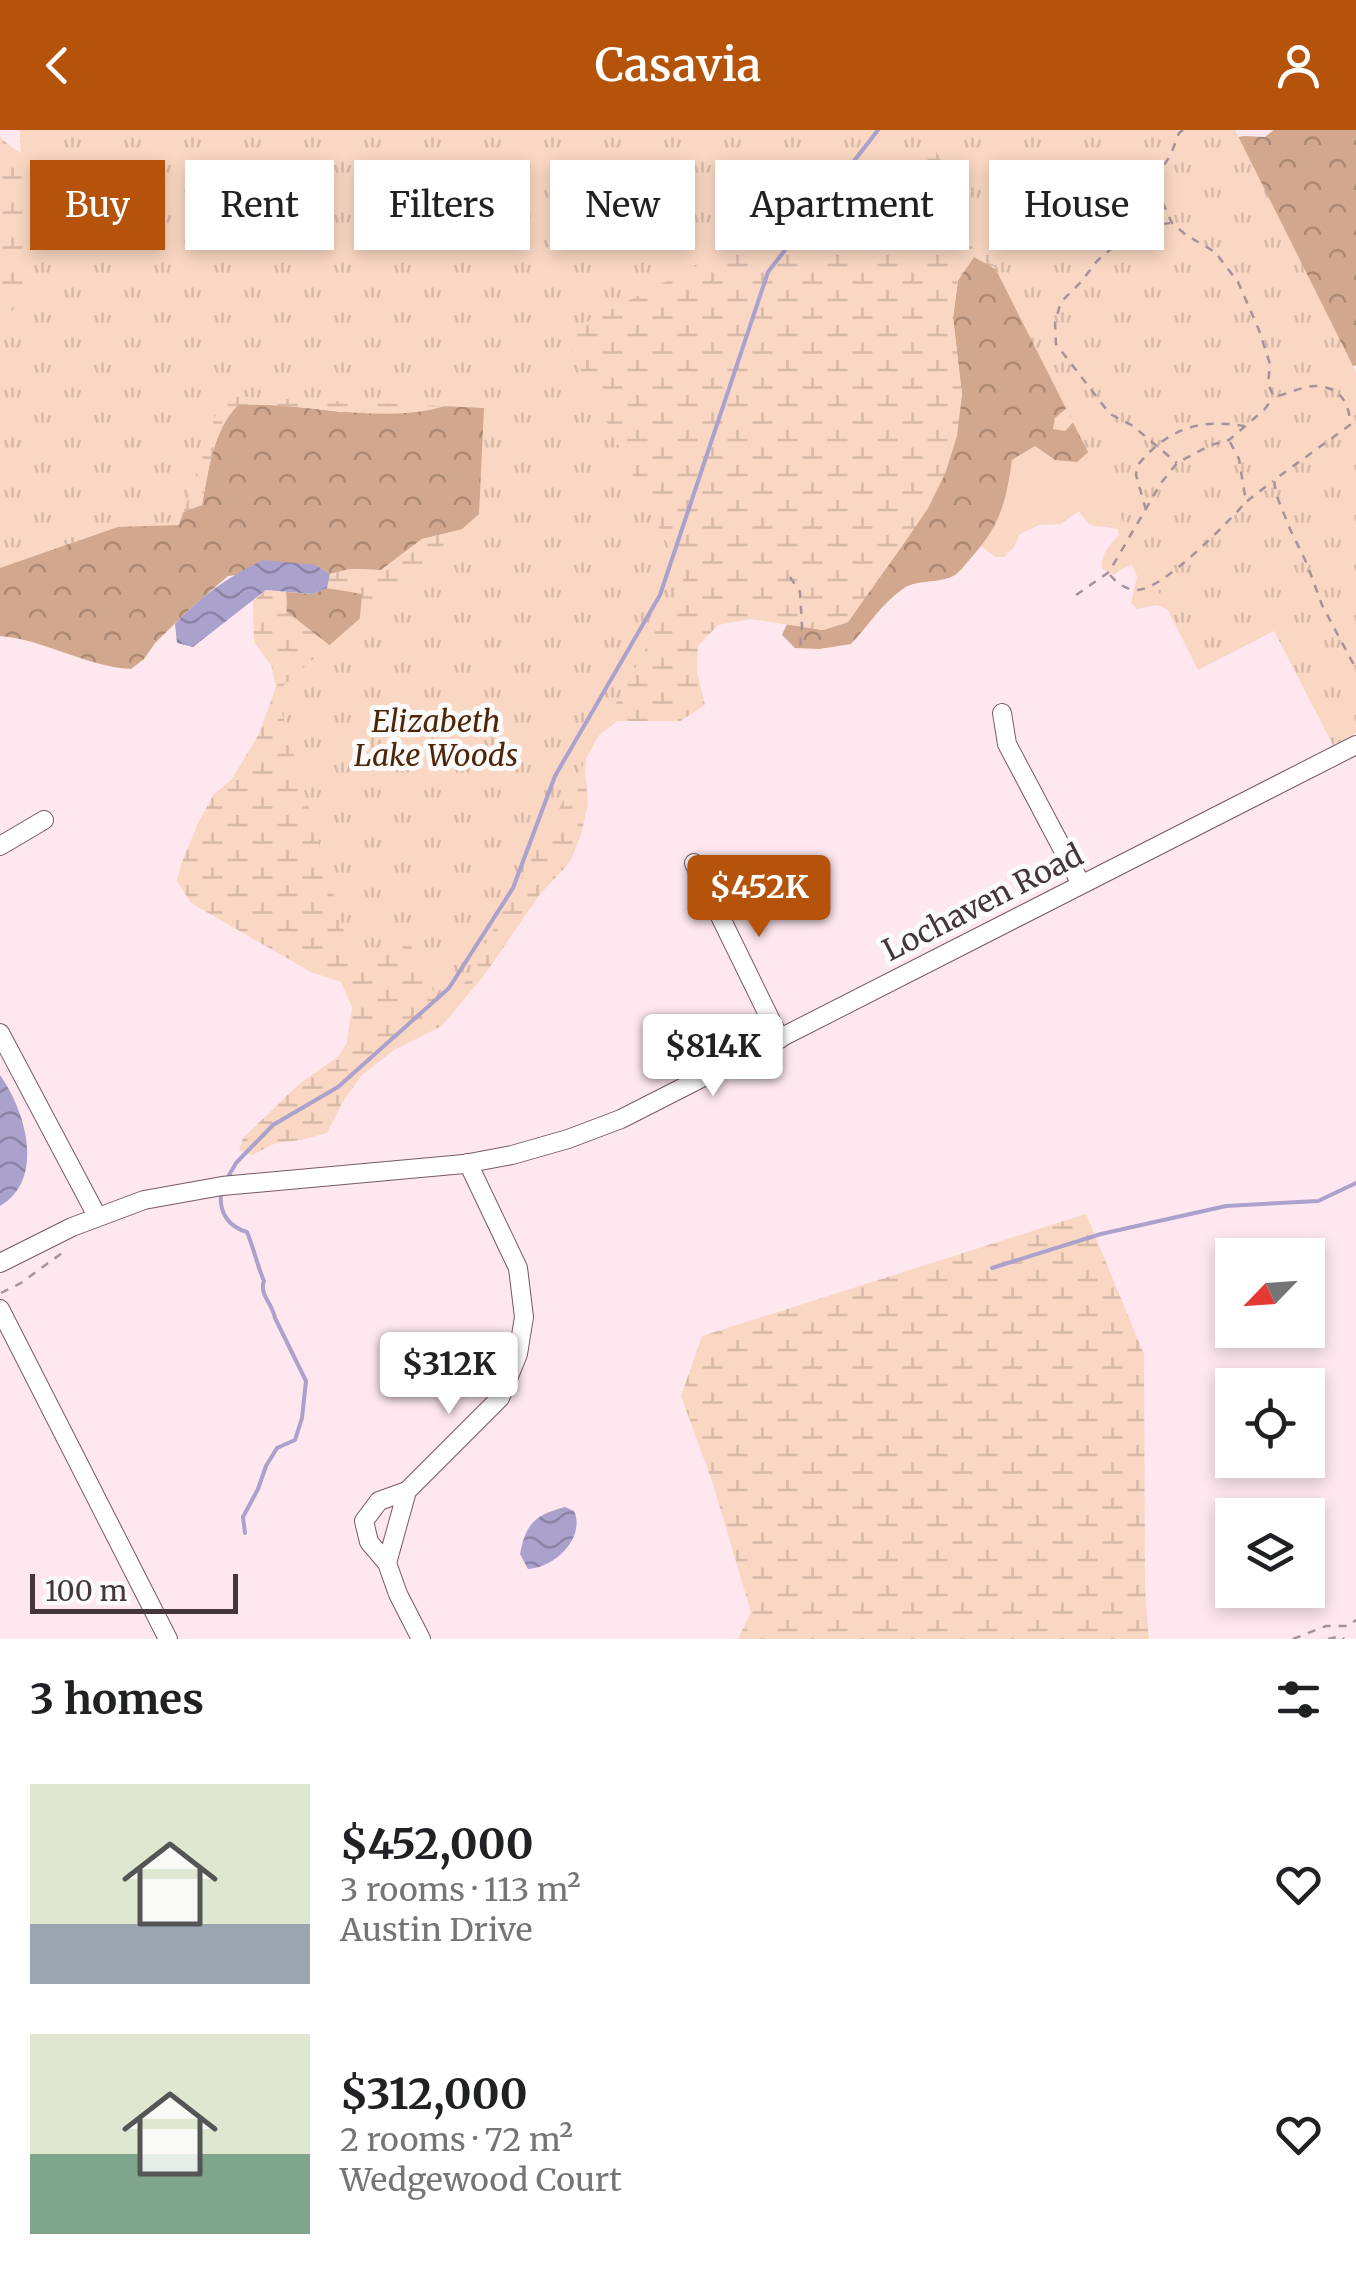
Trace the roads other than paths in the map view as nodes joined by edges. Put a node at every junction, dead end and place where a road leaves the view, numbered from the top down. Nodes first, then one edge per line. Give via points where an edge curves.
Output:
1 (1002, 713) dead end
2 (1356, 745) edge
3 (44, 820) dead end
4 (0, 846) edge
5 (694, 863) dead end
6 (1081, 884) junction
7 (0, 1033) edge
8 (780, 1039) junction
9 (468, 1163) junction
10 (98, 1216) junction
11 (0, 1263) edge
12 (0, 1309) edge
13 (407, 1491) junction
14 (387, 1563) junction
15 (168, 1639) edge
16 (421, 1639) edge

1 - 6 street via 1008,744
2 - 6 street, Lochaven Road
3 - 4 street
5 - 8 street
6 - 8 street, Lochaven Road
7 - 10 street
8 - 9 street, Lochaven Road via 621,1119
9 - 10 street, Lochaven Road via 222,1186
9 - 13 street via 518,1268 524,1316 518,1354 500,1398
10 - 11 street, Lochaven Road
12 - 15 street
13 - 14 street
13 - 14 street via 379,1501 364,1521
14 - 16 street

